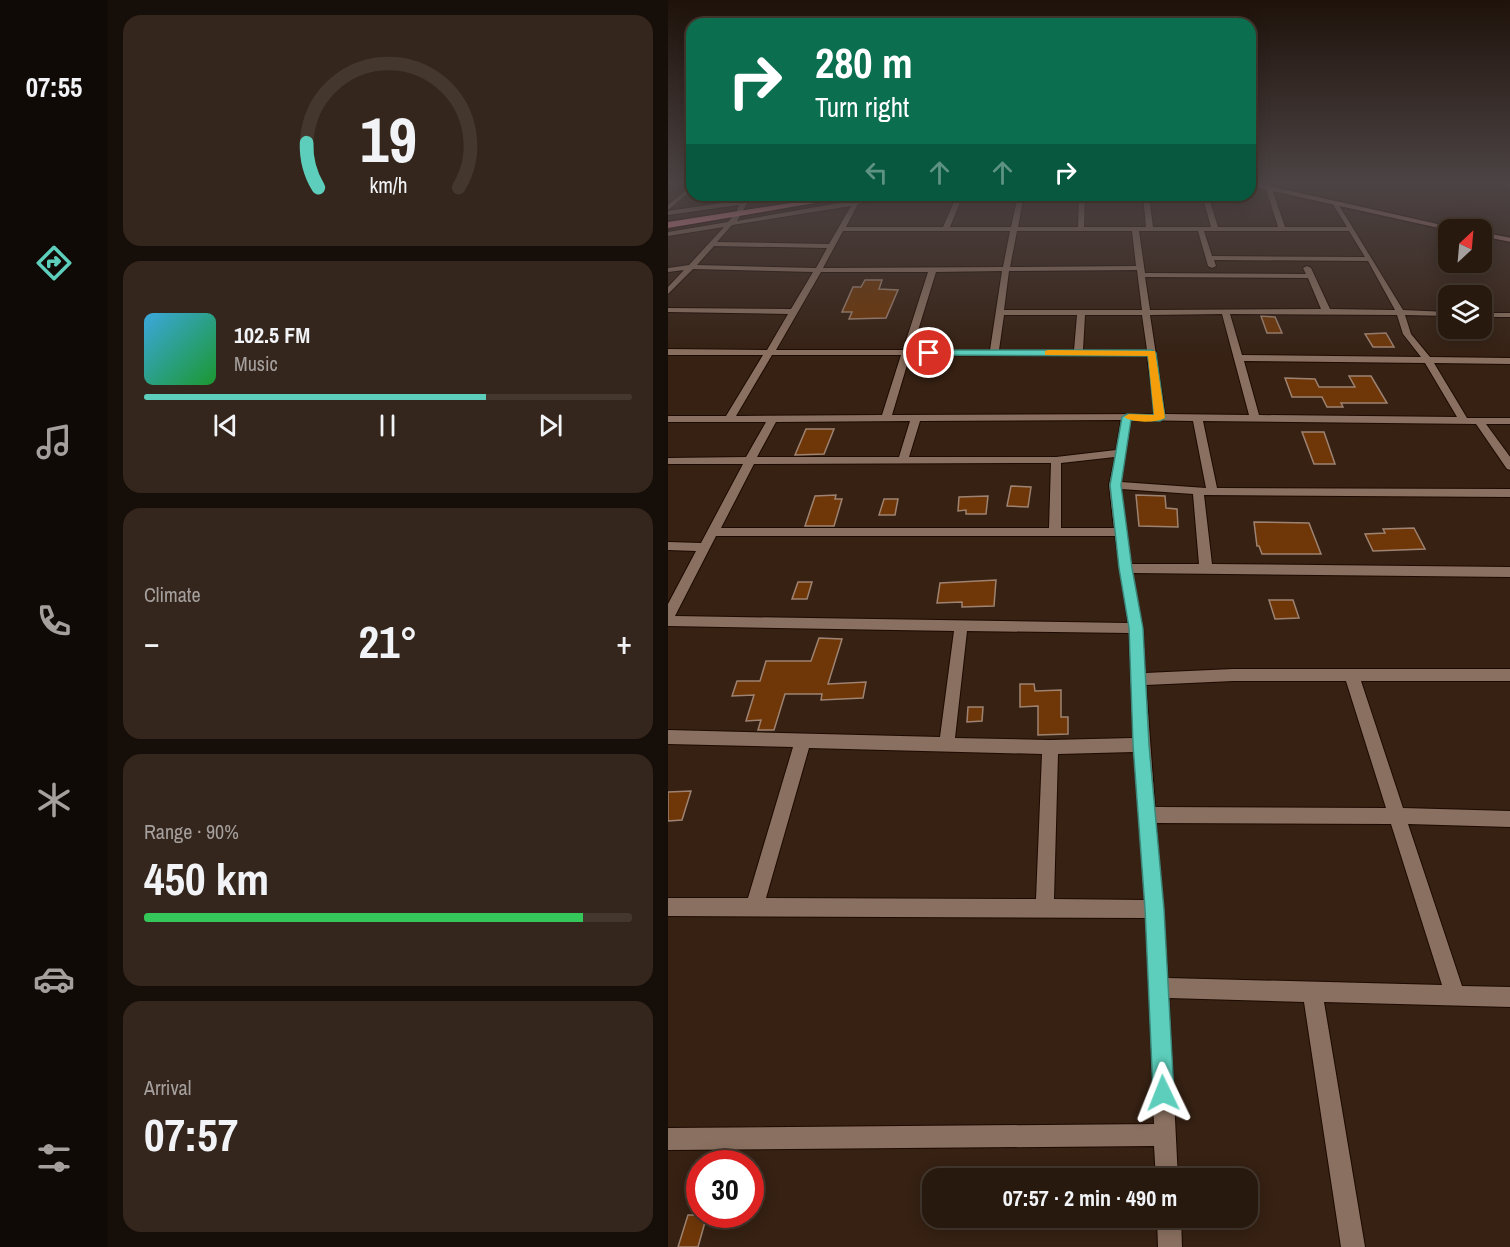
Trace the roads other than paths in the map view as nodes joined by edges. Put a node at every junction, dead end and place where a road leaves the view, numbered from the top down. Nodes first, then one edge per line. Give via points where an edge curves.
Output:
1 (714, 241) edge
2 (834, 241) edge
3 (1012, 241) edge
4 (1137, 241) edge
5 (1204, 241) edge
6 (1358, 241) edge
7 (711, 244) junction
8 (831, 246) junction
9 (1210, 258) junction
10 (1302, 258) junction
11 (1370, 259) junction
12 (689, 267) junction
13 (933, 269) junction
14 (1006, 269) junction
15 (668, 270) edge
16 (818, 270) junction
17 (1142, 272) junction
18 (1215, 275) junction
19 (1310, 276) junction
20 (668, 292) edge
21 (668, 310) edge
22 (794, 312) junction
23 (1327, 312) junction
24 (1400, 312) junction
25 (999, 313) junction
26 (1081, 313) junction
27 (1146, 313) junction
28 (1226, 313) junction
29 (1438, 314) edge
30 (1492, 315) edge
31 (1511, 315) edge
32 (668, 352) edge
33 (770, 353) junction
34 (907, 353) junction
35 (994, 353) junction
36 (1078, 353) junction
37 (1152, 353) junction
38 (1239, 358) junction
39 (1427, 359) junction
40 (1511, 361) edge
41 (773, 417) junction
42 (886, 417) junction
43 (1127, 417) junction
44 (916, 418) junction
45 (1160, 418) junction
46 (1255, 418) junction
47 (668, 419) edge
48 (729, 419) junction
49 (1198, 419) junction
50 (1479, 421) junction
51 (1465, 422) junction
52 (1511, 422) edge
53 (1121, 453) junction
54 (903, 460) junction
55 (1056, 460) junction
56 (668, 461) edge
57 (751, 461) junction
58 (1511, 467) edge
59 (1115, 485) junction
60 (1198, 490) junction
61 (1212, 492) junction
62 (1511, 493) edge
63 (714, 532) junction
64 (1055, 532) junction
65 (1122, 532) junction
66 (668, 546) edge
67 (706, 547) junction
68 (1206, 567) junction
69 (1125, 568) junction
70 (1511, 572) edge
71 (668, 617) edge
72 (668, 621) edge
73 (961, 626) junction
74 (1136, 628) junction
75 (1511, 675) edge
76 (1352, 677) junction
77 (1139, 679) junction
78 (668, 737) edge
79 (803, 740) junction
80 (947, 744) junction
81 (1141, 745) junction
82 (1050, 747) junction
83 (1146, 815) junction
84 (1396, 816) junction
85 (1511, 819) edge
86 (668, 907) edge
87 (1045, 908) junction
88 (754, 909) junction
89 (1155, 909) junction
90 (1159, 988) junction
91 (1312, 991) junction
92 (1455, 996) junction
93 (1511, 997) edge
94 (1165, 1135) junction
95 (668, 1139) edge
96 (1166, 1168) edge
97 (1169, 1228) edge
98 (1170, 1247) edge
99 (1353, 1247) edge

1 - 7 street
2 - 8 street
3 - 14 street
4 - 17 street
5 - 9 street
6 - 11 street
7 - 8 street
7 - 12 street
8 - 16 street
9 - 10 street
9 - 18 street
10 - 11 street
10 - 19 street
11 - 24 street
12 - 15 street
12 - 16 street
12 - 20 street
13 - 14 street
13 - 16 street
13 - 34 street
14 - 17 street
14 - 25 street
16 - 22 street
17 - 18 street
17 - 27 street
18 - 19 street
19 - 23 street
21 - 22 street
22 - 33 street
23 - 24 street
23 - 28 street
24 - 29 street
24 - 39 street via 1408,334
25 - 26 street
25 - 35 street
26 - 27 street
26 - 36 street
27 - 28 street
27 - 37 street
28 - 38 street
30 - 31 street
32 - 33 street
33 - 34 street
33 - 48 street
34 - 35 street
34 - 42 street
35 - 36 street
36 - 37 street
37 - 45 street
38 - 39 street
38 - 46 street
39 - 40 street
39 - 51 street
41 - 42 street
41 - 48 street
41 - 57 street
42 - 44 street
43 - 44 street
43 - 45 street
43 - 53 street
44 - 54 street
45 - 49 street
46 - 49 street
46 - 51 street
47 - 48 street
49 - 61 street
50 - 51 street
50 - 52 street
50 - 58 street
53 - 55 street
53 - 59 street
54 - 55 street
54 - 57 street
55 - 64 street
56 - 57 street
57 - 63 street
59 - 60 street
59 - 65 street
60 - 61 street
60 - 68 street
61 - 62 street
63 - 64 street
63 - 67 street
64 - 65 street
65 - 69 street
66 - 67 street
67 - 71 street
68 - 69 street
68 - 70 street
69 - 74 street
72 - 73 street
73 - 74 street
73 - 80 street
74 - 77 street
75 - 76 street
76 - 77 street via 1233,675
76 - 84 street
77 - 81 street
78 - 79 street
79 - 80 street
79 - 88 street
80 - 82 street
81 - 82 street
81 - 83 street
82 - 87 street
83 - 84 street
83 - 89 street
84 - 85 street
84 - 92 street
86 - 88 street
87 - 88 street
87 - 89 street
89 - 90 street
90 - 91 street
90 - 94 street
91 - 92 street
91 - 99 street
92 - 93 street
94 - 95 street
94 - 96 street
97 - 98 street

